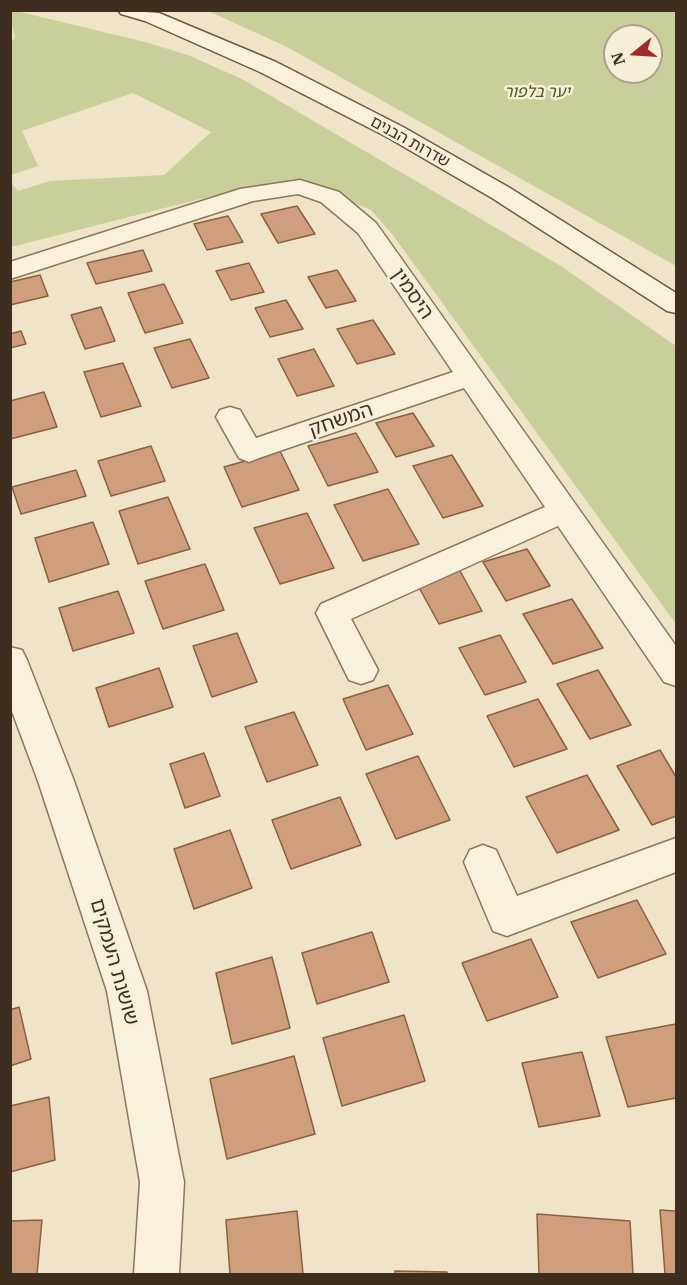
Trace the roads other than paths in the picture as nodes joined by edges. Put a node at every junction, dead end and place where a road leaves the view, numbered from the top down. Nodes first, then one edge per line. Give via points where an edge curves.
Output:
1 (128, 10) edge
2 (10, 271) edge
3 (676, 305) edge
4 (470, 376) junction
5 (230, 417) dead end
6 (564, 511) junction
7 (10, 660) edge
8 (361, 670) dead end
9 (676, 672) edge
10 (676, 855) edge
11 (483, 862) dead end
12 (157, 1275) edge

1 - 3 street, שדרות הבנים via 152,16 268,67 395,132 501,193
2 - 4 street, היסמין via 249,194 300,187 330,197 366,228
4 - 5 street, המשחק via 249,451
4 - 6 street, היסמין
6 - 8 street via 332,612
6 - 9 street, היסמין
7 - 12 street, שושנת העמקים via 56,781 127,991 162,1182
10 - 11 street via 507,918

